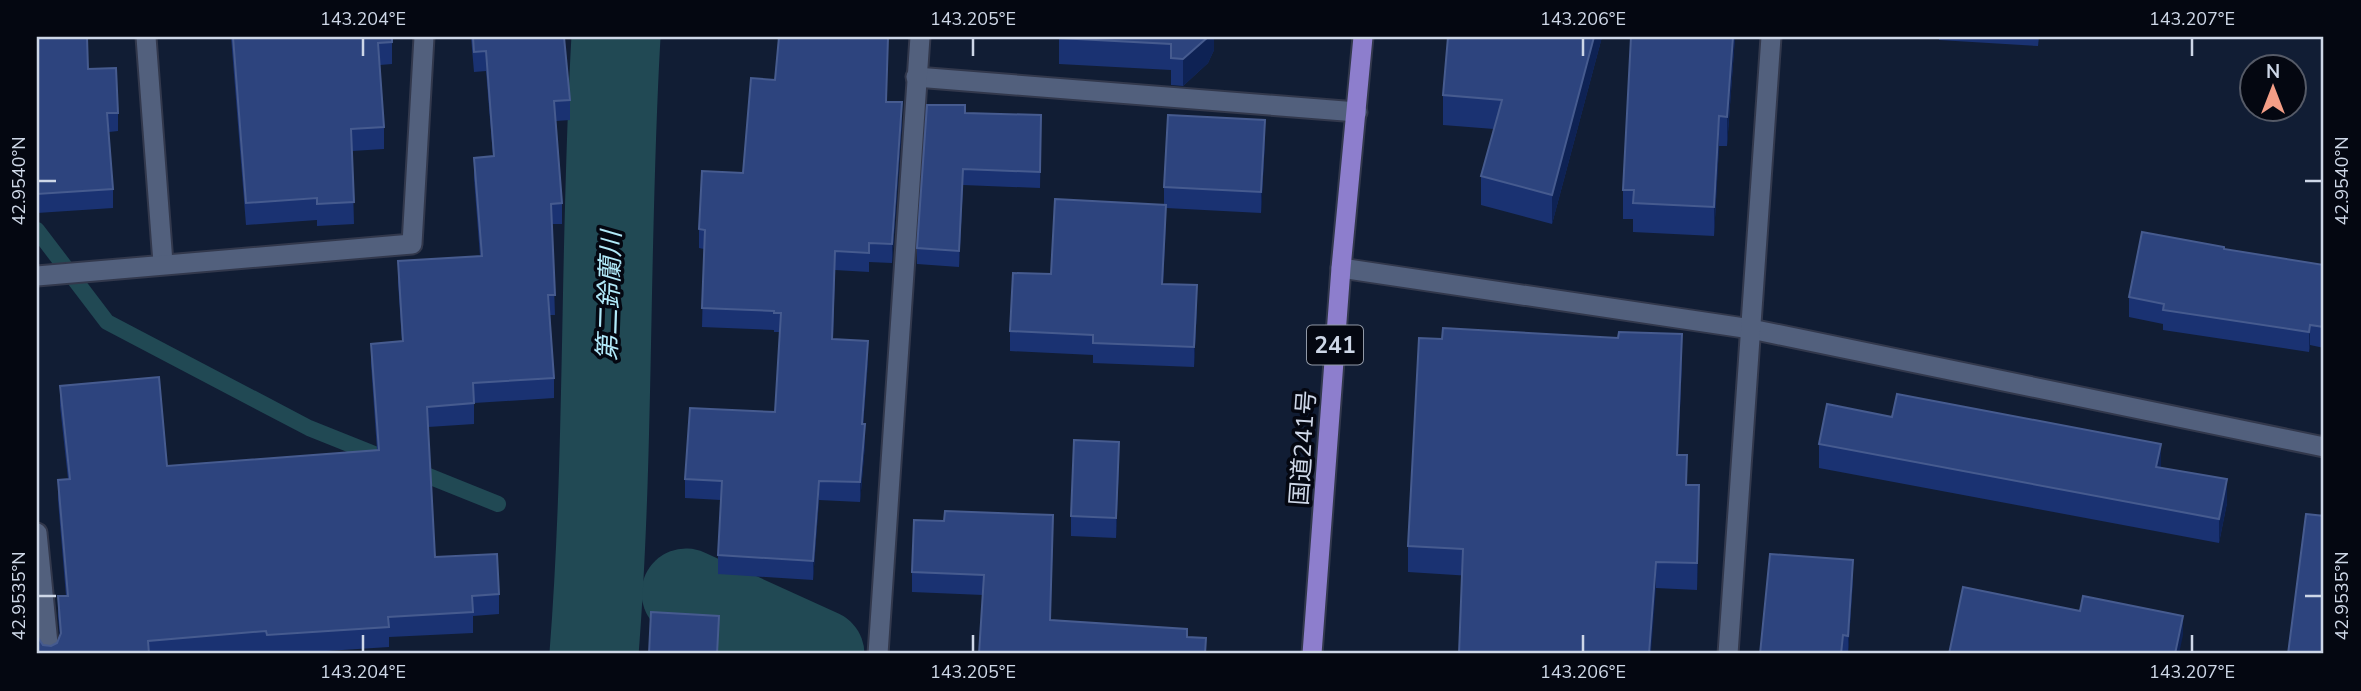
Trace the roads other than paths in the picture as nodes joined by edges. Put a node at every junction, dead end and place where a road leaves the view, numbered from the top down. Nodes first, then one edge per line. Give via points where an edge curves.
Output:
1 (146, 37) edge
2 (424, 37) edge
3 (920, 37) edge
4 (1363, 37) edge
5 (1771, 37) edge
6 (916, 77) junction
7 (1357, 112) junction
8 (163, 263) junction
9 (1341, 268) junction
10 (37, 276) edge
11 (1751, 329) junction
12 (2324, 447) edge
13 (37, 533) edge
14 (878, 653) edge
15 (49, 654) edge
16 (1312, 654) edge
17 (1728, 654) edge

1 - 8 street
2 - 8 street via 412,243
3 - 6 street
4 - 7 highway, 国道241号 / 241
5 - 11 street
6 - 7 street
6 - 14 street
7 - 9 highway, 国道241号 / 241
8 - 10 street
9 - 11 street
9 - 16 highway, 国道241号 / 241
11 - 12 street
11 - 17 street
13 - 15 street

